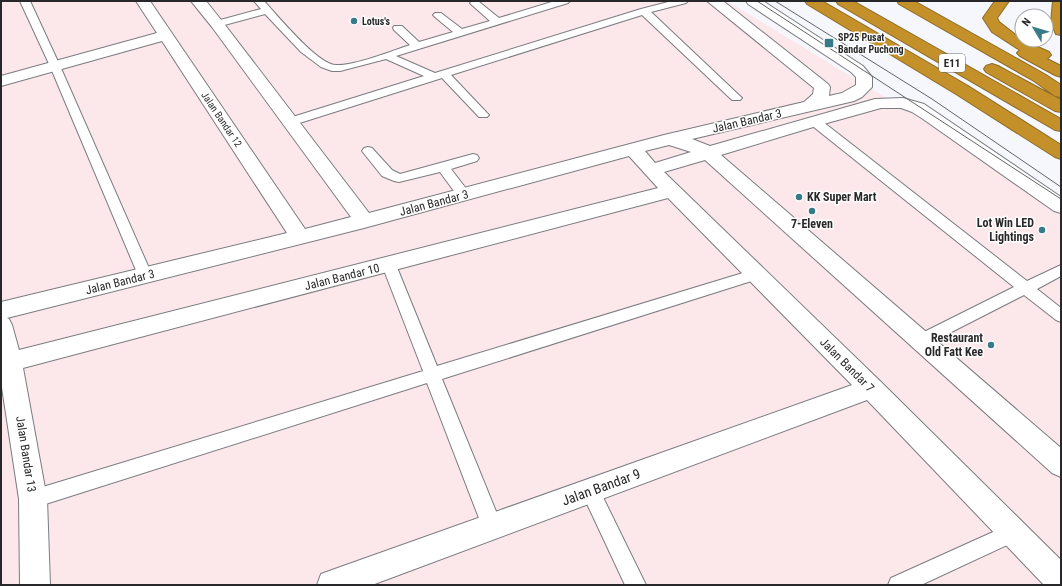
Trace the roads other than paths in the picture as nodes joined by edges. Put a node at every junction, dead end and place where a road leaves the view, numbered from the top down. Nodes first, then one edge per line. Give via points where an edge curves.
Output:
1 (24, 1) edge
2 (143, 1) edge
3 (198, 1) edge
4 (259, 1) edge
5 (529, 1) edge
6 (565, 1) edge
7 (683, 1) edge
8 (714, 1) edge
9 (753, 1) edge
10 (812, 1) edge
11 (843, 1) edge
12 (871, 1) edge
13 (904, 1) edge
14 (924, 1) edge
15 (1002, 1) edge
16 (1060, 1) edge
17 (475, 3) dead end
18 (541, 8) junction
19 (267, 10) junction
20 (644, 11) junction
21 (438, 15) dead end
22 (498, 22) junction
23 (217, 24) junction
24 (398, 28) dead end
25 (1061, 31) edge
26 (460, 33) junction
27 (166, 35) junction
28 (417, 46) junction
29 (956, 49) dead end
30 (387, 56) junction
31 (982, 64) dead end
32 (1061, 64) edge
33 (55, 66) junction
34 (1061, 72) edge
35 (438, 74) junction
36 (1, 81) edge
37 (1061, 92) edge
38 (736, 98) dead end
39 (1061, 107) edge
40 (812, 113) junction
41 (483, 115) dead end
42 (290, 122) junction
43 (1061, 126) edge
44 (670, 139) junction
45 (632, 149) junction
46 (368, 151) dead end
47 (707, 152) junction
48 (1061, 153) edge
49 (473, 158) dead end
50 (443, 167) junction
51 (651, 170) junction
52 (672, 191) junction
53 (464, 195) junction
54 (1061, 206) edge
55 (364, 222) junction
56 (300, 237) junction
57 (389, 265) junction
58 (1061, 270) edge
59 (756, 274) junction
60 (145, 275) junction
61 (1024, 287) junction
62 (1, 311) edge
63 (1061, 316) edge
64 (1, 325) edge
65 (920, 341) junction
66 (10, 362) junction
67 (433, 375) junction
68 (871, 388) junction
69 (1061, 465) edge
70 (590, 491) junction
71 (33, 499) junction
72 (492, 526) junction
73 (1013, 532) junction
74 (1061, 581) edge
75 (35, 585) edge
76 (332, 585) edge
77 (636, 585) edge
78 (898, 585) edge

1 - 33 lane
2 - 27 street, Jalan Bandar 12
3 - 23 street
4 - 19 lane
5 - 18 lane
6 - 18 lane
7 - 20 lane
8 - 40 street via 822,87 821,96
9 - 40 street, Jalan Bandar 3 via 857,69 866,81 864,87 856,94
10 - 48 highway via 962,90
11 - 43 highway, E11
12 - 29 highway, E11
13 - 37 highway
14 - 34 highway
15 - 32 highway via 990,18 994,27 1006,36
16 - 25 highway via 1058,22
17 - 22 lane
18 - 22 lane
19 - 23 lane
19 - 30 lane via 315,59 327,67 334,69
20 - 35 lane
20 - 38 lane
21 - 26 lane
22 - 26 lane
23 - 42 street
24 - 28 lane
26 - 28 lane
27 - 33 street
27 - 56 street, Jalan Bandar 12
28 - 30 lane
30 - 35 lane
31 - 39 highway, E11
33 - 36 street
33 - 60 lane
35 - 41 lane
35 - 42 lane
40 - 44 street, Jalan Bandar 3
40 - 47 street, Jalan Bandar 3
40 - 54 street, Jalan Bandar 3 via 881,103 903,103 918,108
40 - 61 lane
42 - 55 street
44 - 45 street, Jalan Bandar 3
44 - 47 street
45 - 51 street, Jalan Bandar 7
45 - 53 street, Jalan Bandar 3
46 - 50 lane via 387,173 399,178
47 - 51 street, Jalan Bandar 3
47 - 65 street
49 - 50 lane
50 - 53 lane
51 - 52 street, Jalan Bandar 7
52 - 57 street, Jalan Bandar 10
52 - 59 street, Jalan Bandar 7
53 - 55 street, Jalan Bandar 3
55 - 56 street, Jalan Bandar 3
56 - 60 street, Jalan Bandar 3
57 - 66 street, Jalan Bandar 10
57 - 67 lane
58 - 61 lane
59 - 67 lane
59 - 68 street, Jalan Bandar 7
60 - 62 street, Jalan Bandar 3
61 - 63 lane
61 - 65 lane
64 - 66 street, Jalan Bandar 13
65 - 69 street
66 - 71 street, Jalan Bandar 13
67 - 71 lane
67 - 72 lane
68 - 70 street, Jalan Bandar 9
68 - 73 street, Jalan Bandar 7
70 - 72 street, Jalan Bandar 9
70 - 77 lane
71 - 75 street, Jalan Bandar 13
72 - 76 street, Jalan Bandar 9
73 - 74 street, Jalan Bandar 7
73 - 78 lane

